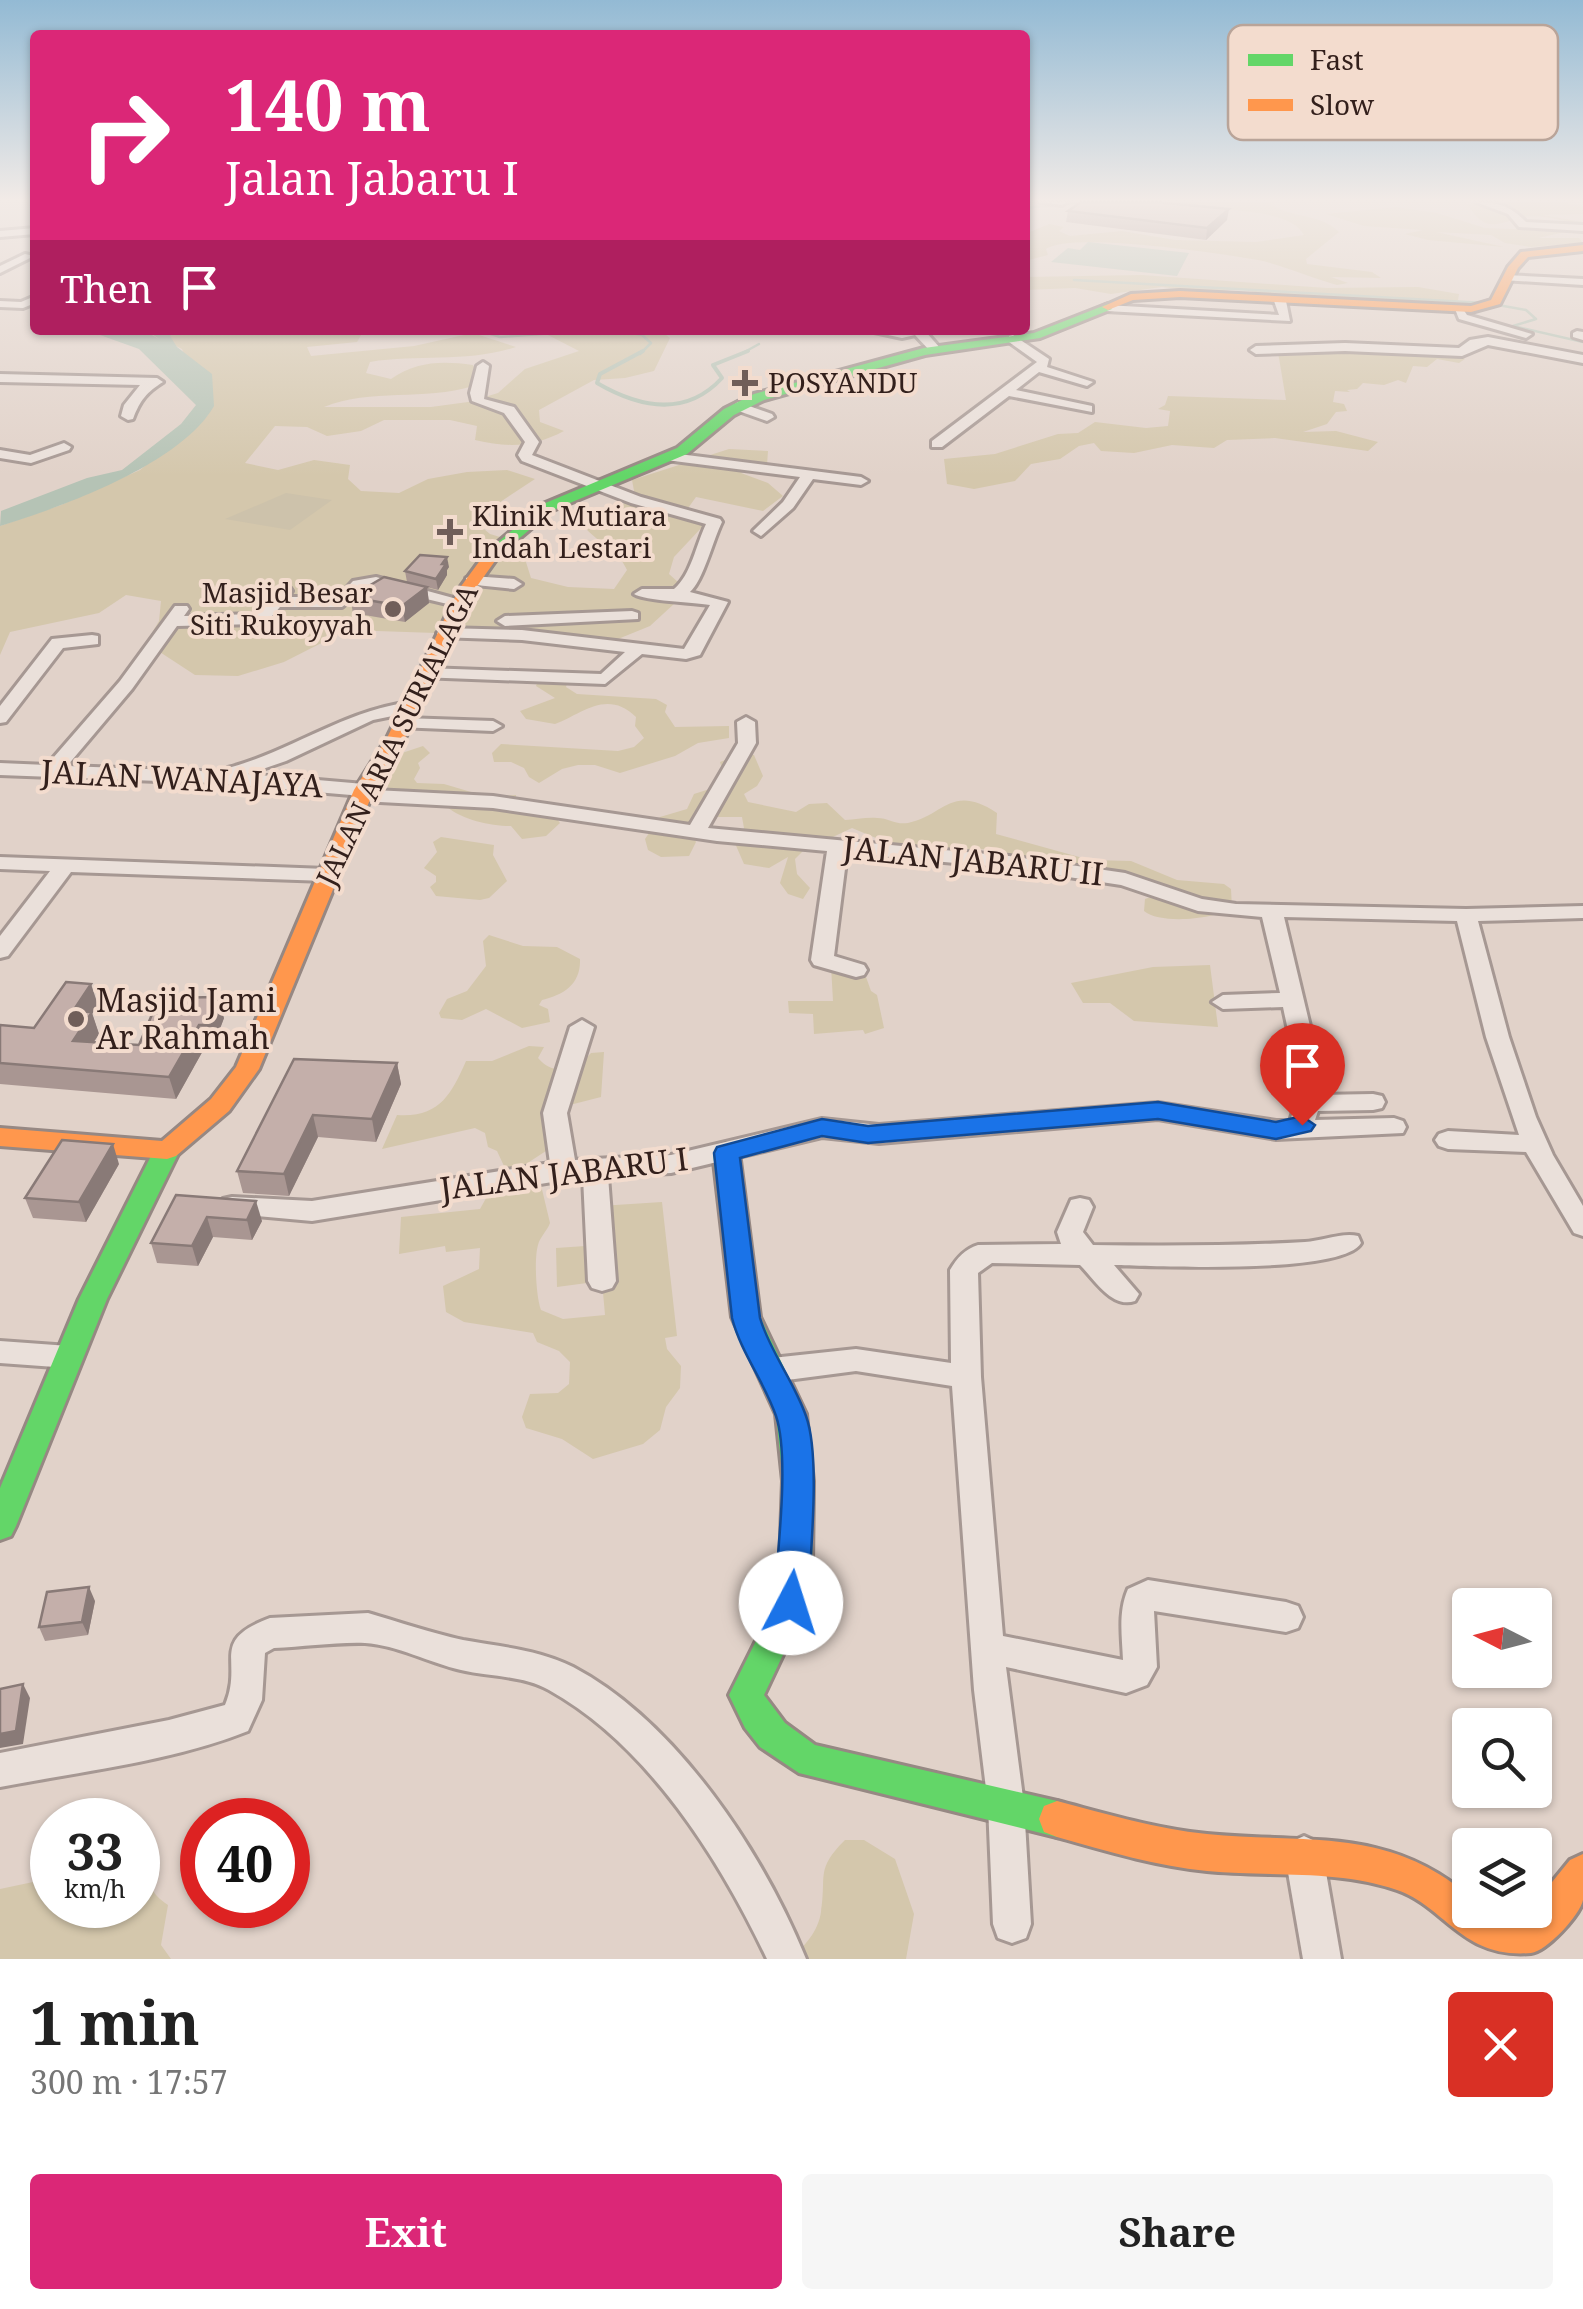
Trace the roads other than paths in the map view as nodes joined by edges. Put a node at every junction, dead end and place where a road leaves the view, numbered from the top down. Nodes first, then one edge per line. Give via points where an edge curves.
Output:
1 (1497, 293) edge
2 (30, 302) edge
3 (0, 306) edge
4 (25, 310) dead end
5 (1460, 317) junction
6 (924, 337) edge
7 (1436, 338) dead end
8 (1581, 338) edge
9 (1013, 340) junction
10 (1421, 349) junction
11 (1256, 350) dead end
12 (1583, 359) edge
13 (483, 366) dead end
14 (1038, 368) junction
15 (4, 381) edge
16 (1087, 382) dead end
17 (1004, 392) junction
18 (738, 406) junction
19 (1087, 409) dead end
20 (128, 416) dead end
21 (766, 417) dead end
22 (937, 444) dead end
23 (64, 447) dead end
24 (671, 457) junction
25 (1, 461) edge
26 (809, 474) junction
27 (862, 481) dead end
28 (596, 485) junction
29 (762, 531) dead end
30 (514, 584) dead end
31 (642, 594) dead end
32 (678, 594) junction
33 (457, 609) junction
34 (632, 616) dead end
35 (92, 640) dead end
36 (639, 648) junction
37 (426, 674) junction
38 (407, 715) junction
39 (0, 718) edge
40 (746, 722) dead end
41 (493, 726) dead end
42 (0, 768) edge
43 (52, 771) junction
44 (212, 777) junction
45 (363, 792) junction
46 (696, 832) junction
47 (838, 846) junction
48 (0, 863) edge
49 (65, 866) junction
50 (326, 875) junction
51 (1583, 912) edge
52 (1272, 913) junction
53 (1466, 915) junction
54 (1, 949) edge
55 (856, 970) dead end
56 (1290, 1000) junction
57 (1223, 1002) dead end
58 (582, 1027) dead end
59 (1373, 1102) dead end
60 (1309, 1103) junction
61 (1394, 1127) dead end
62 (1299, 1129) junction
63 (0, 1137) edge
64 (1448, 1140) dead end
65 (1532, 1144) junction
66 (167, 1150) junction
67 (726, 1153) junction
68 (582, 1170) junction
69 (142, 1200) junction
70 (176, 1202) edge
71 (211, 1205) edge
72 (1080, 1207) dead end
73 (1583, 1226) edge
74 (1348, 1243) dead end
75 (1081, 1252) junction
76 (602, 1281) dead end
77 (1125, 1294) dead end
78 (0, 1352) edge
79 (69, 1357) junction
80 (772, 1370) junction
81 (966, 1377) junction
82 (0, 1526) edge
83 (1286, 1617) dead end
84 (988, 1648) junction
85 (0, 1770) edge
86 (1006, 1805) junction
87 (1304, 1854) junction
88 (1583, 1873) edge
89 (1012, 1924) dead end
90 (787, 1959) edge
91 (1322, 1959) edge

1 - 5 main road, JALAN ARIA SURIALAGA via 1490,304
2 - 3 street
3 - 4 street
5 - 8 street
5 - 9 main road, JALAN ARIA SURIALAGA via 1288,313 1162,294 1131,297 1050,332
6 - 9 main road, JALAN ARIA SURIALAGA
6 - 18 main road, JALAN ARIA SURIALAGA
7 - 10 street
9 - 14 street via 1045,359
10 - 11 street
10 - 12 street via 1462,352 1488,341
13 - 28 street via 478,402 513,414 532,442 524,455
14 - 16 street
14 - 17 street
15 - 20 street via 153,382
17 - 19 street
17 - 22 street
18 - 21 street
18 - 24 main road, JALAN ARIA SURIALAGA
23 - 25 street
24 - 26 street
24 - 28 main road, JALAN ARIA SURIALAGA
26 - 27 street
26 - 29 street
28 - 32 street via 715,522 692,582
28 - 33 main road, JALAN ARIA SURIALAGA via 548,508 493,552
30 - 33 street
31 - 32 street
32 - 36 street via 720,602 694,651
33 - 34 street via 520,621
33 - 36 street via 522,635
33 - 37 main road, JALAN ARIA SURIALAGA
33 - 43 street via 376,582 359,584 342,602 281,595 261,619 180,615
35 - 39 street via 58,643
36 - 37 street via 605,679
37 - 38 main road, JALAN ARIA SURIALAGA
38 - 41 street
38 - 44 street via 341,728 260,767
38 - 45 main road, JALAN ARIA SURIALAGA
40 - 46 street via 747,743
42 - 43 street, JALAN WANAJAYA
43 - 44 street, JALAN WANAJAYA
44 - 45 street, JALAN WANAJAYA
45 - 46 street, JALAN JABARU II via 526,806
45 - 50 main road, JALAN ARIA SURIALAGA
46 - 47 street, JALAN JABARU II
47 - 52 street, JALAN JABARU II via 1125,878 1198,905
47 - 55 street via 822,960
48 - 49 street
49 - 50 street
49 - 54 street
50 - 66 main road, JALAN ARIA SURIALAGA via 247,1069 220,1105
51 - 53 street, JALAN JABARU II
52 - 53 street, JALAN JABARU II
52 - 56 street
53 - 65 street
56 - 57 street
56 - 60 street
58 - 68 street via 555,1113 562,1162
59 - 60 street
60 - 62 street
61 - 62 street, JALAN JABARU I
62 - 67 street, JALAN JABARU I via 1158,1110 868,1135 822,1128
63 - 66 main road
64 - 65 street
65 - 73 street
66 - 69 main road
67 - 68 street, JALAN JABARU I
67 - 80 main road via 746,1318 752,1342
68 - 71 street, JALAN JABARU I via 312,1211
68 - 76 street
69 - 70 street
69 - 79 main road
72 - 75 street via 1070,1232
74 - 75 street via 1331,1252 1209,1257
75 - 77 street
75 - 81 street via 992,1253 971,1260 962,1284
78 - 79 street
79 - 82 main road
80 - 81 street via 856,1360
80 - 86 main road via 793,1421 795,1564 791,1603 746,1700 757,1720 812,1761
81 - 84 street
83 - 84 street via 1148,1595 1137,1608 1140,1667 1126,1677
84 - 86 street
85 - 90 street via 236,1720 245,1700 248,1648 270,1632 368,1628 462,1655 525,1664 562,1679 614,1716 678,1777
86 - 87 main road via 1183,1850
86 - 89 street
87 - 88 main road via 1399,1870 1463,1921 1505,1938 1534,1934
87 - 91 street

